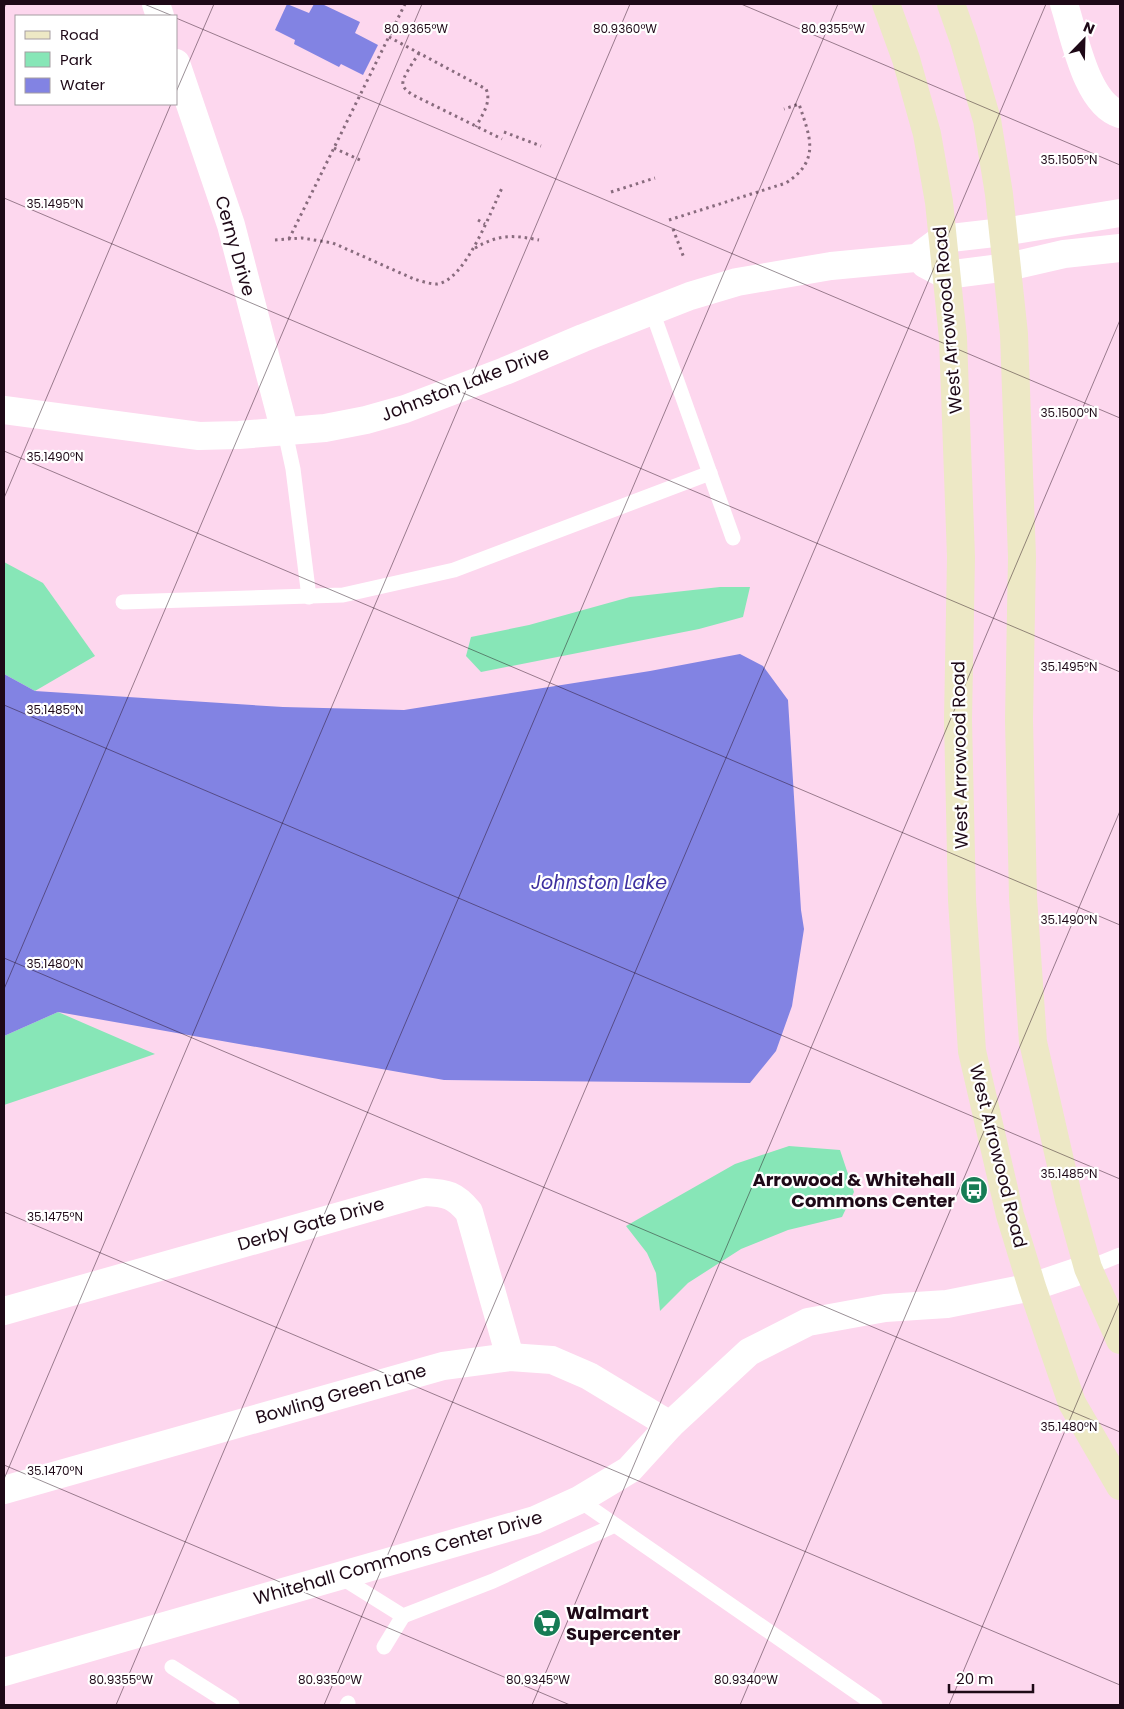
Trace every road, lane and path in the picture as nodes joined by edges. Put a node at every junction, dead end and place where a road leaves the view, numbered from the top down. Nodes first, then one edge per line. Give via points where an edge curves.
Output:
1 (405, 4) edge
2 (886, 4) edge
3 (951, 4) edge
4 (1064, 4) edge
5 (388, 37) junction
6 (419, 53) junction
7 (178, 69) edge
8 (784, 109) dead end
9 (1120, 114) edge
10 (476, 127) junction
11 (504, 132) dead end
12 (502, 140) dead end
13 (542, 146) dead end
14 (334, 148) junction
15 (362, 162) dead end
16 (655, 178) dead end
17 (502, 188) dead end
18 (611, 192) dead end
19 (1120, 213) edge
20 (478, 220) dead end
21 (670, 220) dead end
22 (485, 224) junction
23 (673, 229) dead end
24 (1003, 232) junction
25 (289, 239) junction
26 (942, 239) junction
27 (275, 240) dead end
28 (539, 240) dead end
29 (1120, 248) edge
30 (474, 249) junction
31 (684, 258) dead end
32 (915, 258) junction
33 (1008, 267) junction
34 (946, 275) junction
35 (652, 311) junction
36 (4, 410) edge
37 (285, 432) junction
38 (710, 473) junction
39 (733, 538) dead end
40 (309, 597) junction
41 (124, 602) dead end
42 (1120, 1254) edge
43 (1088, 1268) junction
44 (1032, 1287) junction
45 (4, 1311) edge
46 (1120, 1340) edge
47 (510, 1357) junction
48 (670, 1425) junction
49 (1120, 1486) edge
50 (4, 1490) edge
51 (580, 1500) junction
52 (615, 1525) junction
53 (339, 1576) junction
54 (403, 1616) junction
55 (384, 1647) dead end
56 (172, 1667) dead end
57 (4, 1672) edge
58 (232, 1705) edge
59 (875, 1705) edge

1 - 5 path
2 - 26 main road, West Arrowood Road via 906,59 927,134
3 - 24 main road via 986,120
4 - 9 street via 1088,80 1100,101
5 - 6 path
5 - 14 path
6 - 10 path via 486,89 488,102
6 - 10 path via 404,78 404,88
7 - 37 street, Cerny Drive via 231,225
8 - 21 path via 799,104 810,136 807,162 798,175 786,183
10 - 12 path
11 - 13 path
14 - 15 path
14 - 25 path
16 - 18 path
17 - 22 path
19 - 24 street
20 - 22 path
22 - 30 path
23 - 31 path
24 - 26 street
24 - 33 main road
25 - 27 path
25 - 30 path via 333,243 414,279 438,284 456,272
26 - 32 street
26 - 34 main road, West Arrowood Road
28 - 30 path via 505,236
29 - 33 street via 1064,254
32 - 34 street
32 - 35 street, Johnston Lake Drive via 831,266 737,282
33 - 34 street
33 - 43 main road via 1014,334 1022,557 1019,720 1024,897 1033,1042
34 - 44 main road, West Arrowood Road via 954,348 961,557 958,720 962,900 972,1051 1010,1215
35 - 37 street, Johnston Lake Drive via 405,410 366,420
35 - 38 lane
36 - 37 street, Johnston Lake Drive via 199,436
37 - 40 lane
38 - 39 lane
38 - 40 lane via 454,570 343,595
40 - 41 lane
42 - 43 lane
43 - 44 street, Whitehall Commons Center Drive
43 - 46 main road
44 - 48 street, Whitehall Commons Center Drive via 948,1304 885,1308 808,1322 749,1352
44 - 49 main road, West Arrowood Road via 1072,1403
45 - 47 street, Derby Gate Drive via 425,1192 445,1193 469,1212
47 - 48 street, Bowling Green Lane via 552,1360 589,1376
47 - 50 street, Bowling Green Lane via 443,1366
48 - 51 street, Whitehall Commons Center Drive via 629,1470
51 - 52 lane
51 - 53 street, Whitehall Commons Center Drive via 535,1520
52 - 54 lane
52 - 59 lane
53 - 54 lane
53 - 57 street, Whitehall Commons Center Drive
54 - 55 lane
56 - 58 lane

